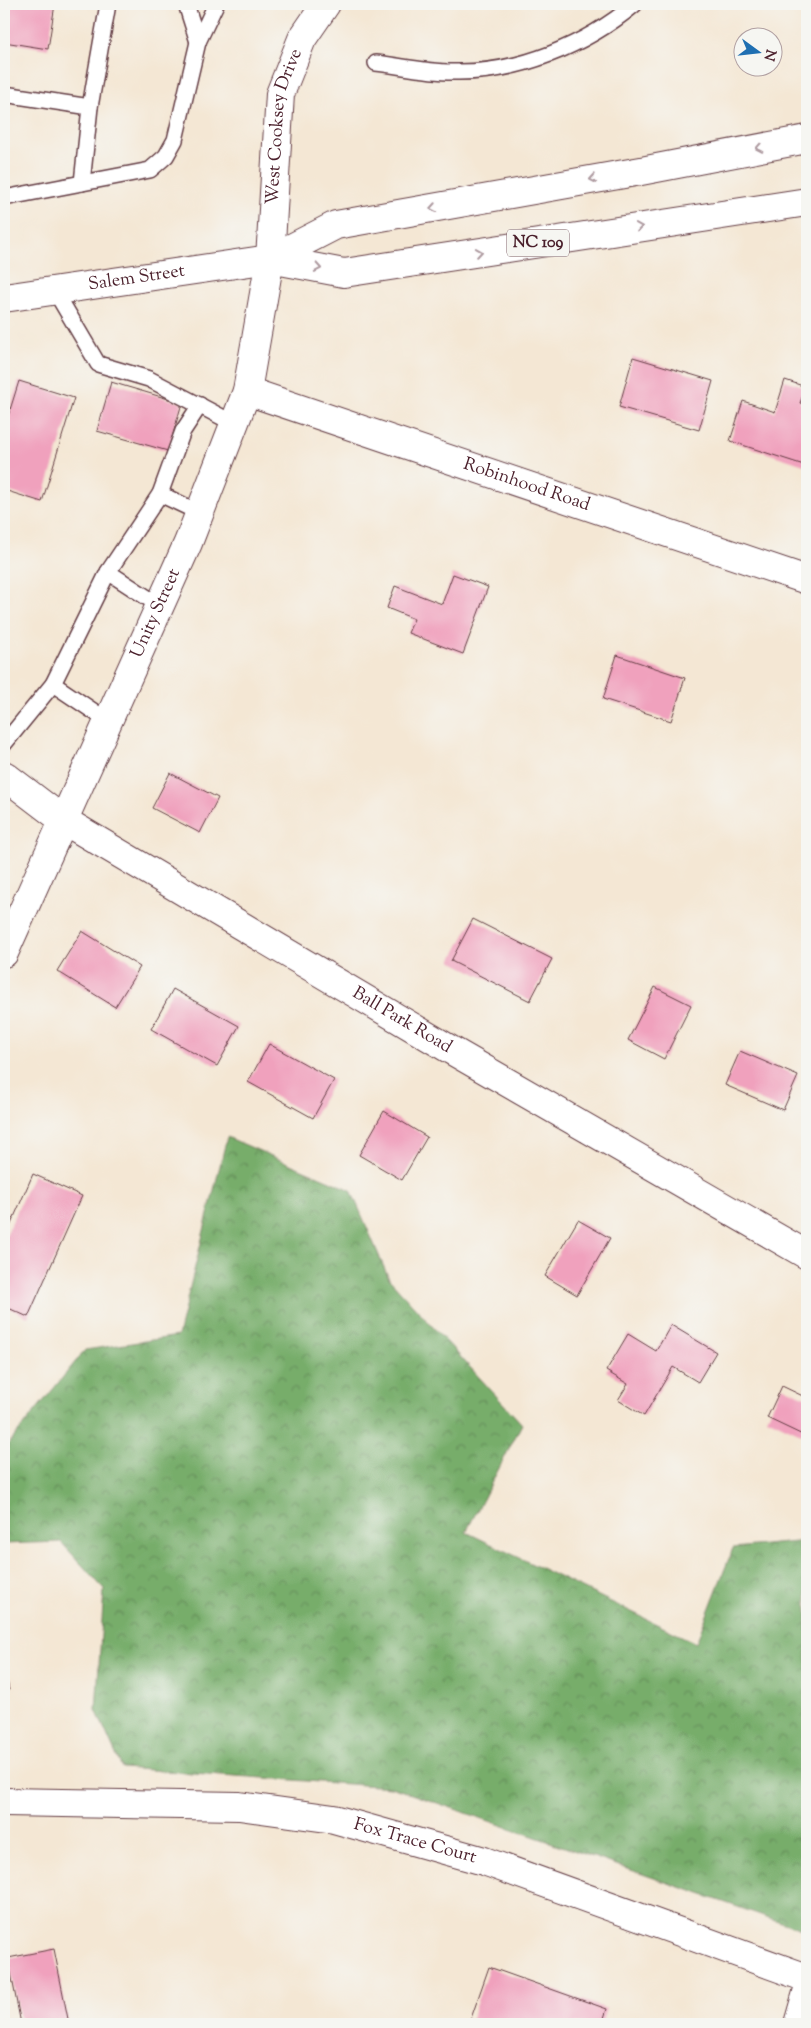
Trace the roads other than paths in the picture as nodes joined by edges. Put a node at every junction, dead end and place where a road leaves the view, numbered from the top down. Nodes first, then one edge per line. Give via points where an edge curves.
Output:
1 (108, 4) edge
2 (186, 4) edge
3 (216, 4) edge
4 (326, 4) edge
5 (635, 4) edge
6 (198, 42) junction
7 (376, 63) dead end
8 (4, 94) edge
9 (90, 107) junction
10 (807, 139) edge
11 (82, 183) junction
12 (4, 198) edge
13 (807, 202) edge
14 (270, 259) junction
15 (55, 290) junction
16 (4, 298) edge
17 (247, 391) junction
18 (200, 405) junction
19 (235, 424) junction
20 (160, 494) junction
21 (200, 513) junction
22 (108, 572) junction
23 (807, 580) edge
24 (160, 606) junction
25 (53, 684) junction
26 (108, 721) junction
27 (4, 744) edge
28 (4, 775) edge
29 (63, 820) junction
30 (4, 953) edge
31 (807, 1255) edge
32 (4, 1802) edge
33 (807, 1978) edge
34 (807, 1993) edge
35 (798, 2024) edge

1 - 9 lane
2 - 6 lane
3 - 6 lane
4 - 14 street, West Cooksey Drive via 302,39 280,94
5 - 7 lane via 619,17 560,51 502,68 453,72
6 - 11 lane via 175,140 166,156 150,170
8 - 9 lane
9 - 11 lane
10 -> 14 street, NC 109 via 336,225
11 - 12 lane
14 -> 13 street, NC 109 via 344,273
14 - 15 street, Salem Street / NC 109
14 - 17 street, Unity Street
15 - 16 street, Salem Street / NC 109
15 - 18 lane via 98,364 150,379
17 - 19 street, Unity Street
17 - 23 street, Robinhood Road
18 - 19 lane
18 - 20 lane via 183,431
19 - 21 street, Unity Street
20 - 21 lane
20 - 22 lane
21 - 24 street, Unity Street
22 - 24 lane
22 - 25 lane
24 - 26 street, Unity Street
25 - 26 lane
25 - 27 lane
26 - 29 street, Unity Street
28 - 29 street, Ball Park Road
29 - 30 street, Unity Street
29 - 31 street, Ball Park Road via 451,1050
32 - 33 street, Fox Trace Court via 239,1806 334,1819 484,1861
34 - 35 street

